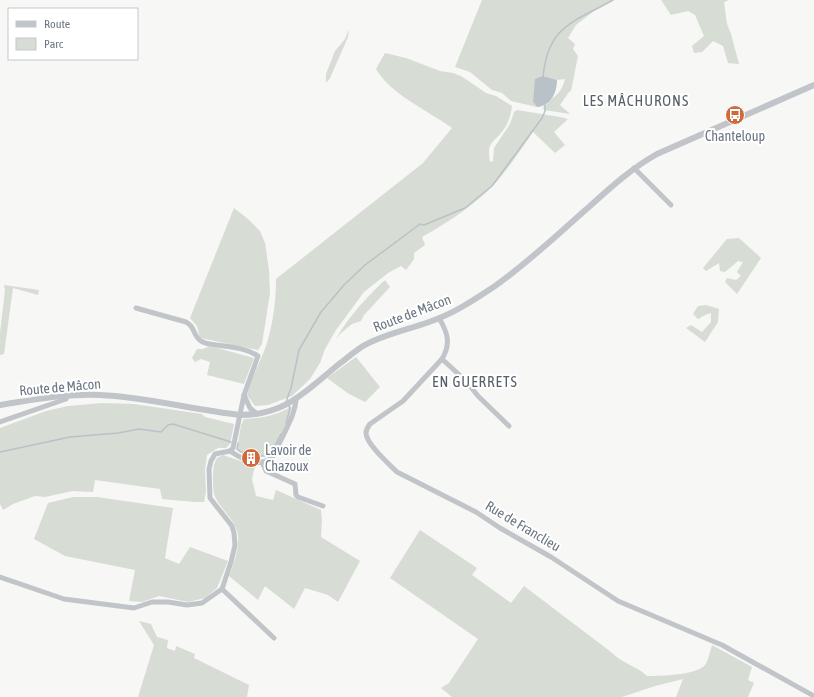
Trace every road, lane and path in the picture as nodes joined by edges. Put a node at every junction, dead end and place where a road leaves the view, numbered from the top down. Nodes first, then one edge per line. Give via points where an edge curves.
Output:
1 (814, 85) edge
2 (634, 168) junction
3 (671, 205) dead end
4 (136, 308) dead end
5 (440, 318) junction
6 (442, 359) junction
7 (244, 395) junction
8 (67, 396) junction
9 (290, 403) junction
10 (0, 405) edge
11 (257, 414) junction
12 (240, 415) junction
13 (0, 422) edge
14 (509, 426) dead end
15 (230, 451) junction
16 (262, 462) junction
17 (322, 506) dead end
18 (0, 577) edge
19 (222, 589) junction
20 (274, 638) dead end
21 (814, 696) edge

1 - 2 street, Route de Mâcon via 657,154
2 - 3 street
2 - 5 street, Route de Mâcon via 506,278 469,303
4 - 7 street via 186,322 192,326 196,337 201,341 258,356
5 - 6 street, Rue de Franclieu via 448,342 447,351
5 - 9 street, Route de Mâcon via 379,338 364,346
6 - 14 street
6 - 21 street, Rue de Franclieu via 403,401 367,428 367,439 397,472 476,512 618,601 722,645
7 - 11 street via 250,408
7 - 12 street
8 - 10 street, Route de Mâcon
8 - 12 street, Route de Mâcon via 130,397
8 - 13 street via 66,400
9 - 11 street, Route de Mâcon via 271,412
9 - 16 street via 296,408 275,454
11 - 12 street, Route de Mâcon
12 - 15 street via 233,448
15 - 16 street via 249,462
15 - 19 street via 215,454 209,469 210,498 229,520 234,533 235,545
16 - 17 street via 266,471 294,484 298,497
18 - 19 street via 64,599 134,608 152,602 187,605 202,603
19 - 20 street

